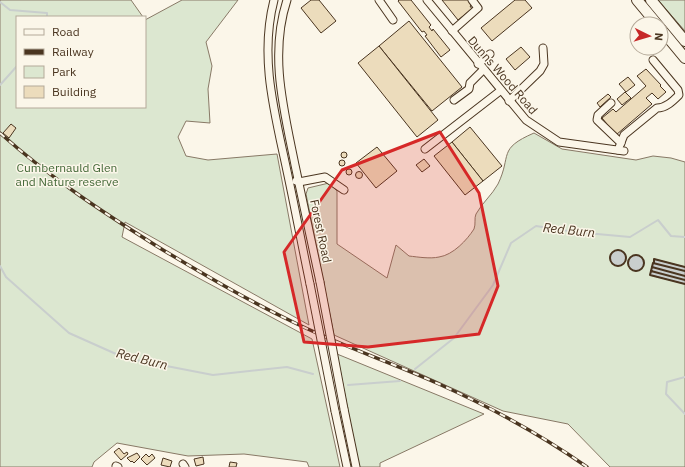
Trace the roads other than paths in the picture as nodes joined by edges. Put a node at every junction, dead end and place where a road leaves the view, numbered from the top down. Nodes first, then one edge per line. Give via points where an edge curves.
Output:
1 (274, 0) edge
2 (287, 0) edge
3 (379, 0) edge
4 (427, 0) edge
5 (472, 0) edge
6 (636, 0) edge
7 (651, 0) edge
8 (650, 16) edge
9 (393, 20) dead end
10 (452, 31) junction
11 (669, 39) edge
12 (685, 41) edge
13 (542, 48) dead end
14 (490, 54) dead end
15 (685, 58) edge
16 (653, 60) dead end
17 (478, 64) junction
18 (483, 70) junction
19 (500, 91) junction
20 (454, 100) dead end
21 (509, 101) junction
22 (611, 103) dead end
23 (621, 148) junction
24 (425, 149) dead end
25 (288, 178) junction
26 (299, 182) junction
27 (344, 190) dead end
28 (347, 467) edge
29 (356, 467) edge

1 - 25 street, Forest Road via 267,38 267,67
2 - 26 street, Forest Road via 278,42 279,77 283,109
3 - 9 street
4 - 10 street, Dunns Wood Road
5 - 10 street via 478,8
6 - 8 highway
7 - 12 highway
10 - 17 street, Dunns Wood Road
11 - 15 highway
13 - 21 street via 544,64 540,71
14 - 17 street
16 - 23 street via 678,90 679,95 624,135
17 - 18 street, Dunns Wood Road
18 - 19 street, Dunns Wood Road
18 - 20 street via 470,83 469,89
19 - 21 street, Dunns Wood Road
19 - 24 street
21 - 23 street, Dunns Wood Road via 526,120 559,142
22 - 23 street via 597,120
25 - 26 street
25 - 28 street, Forest Road, bridge
26 - 27 street via 325,177
26 - 29 street, Forest Road, bridge

